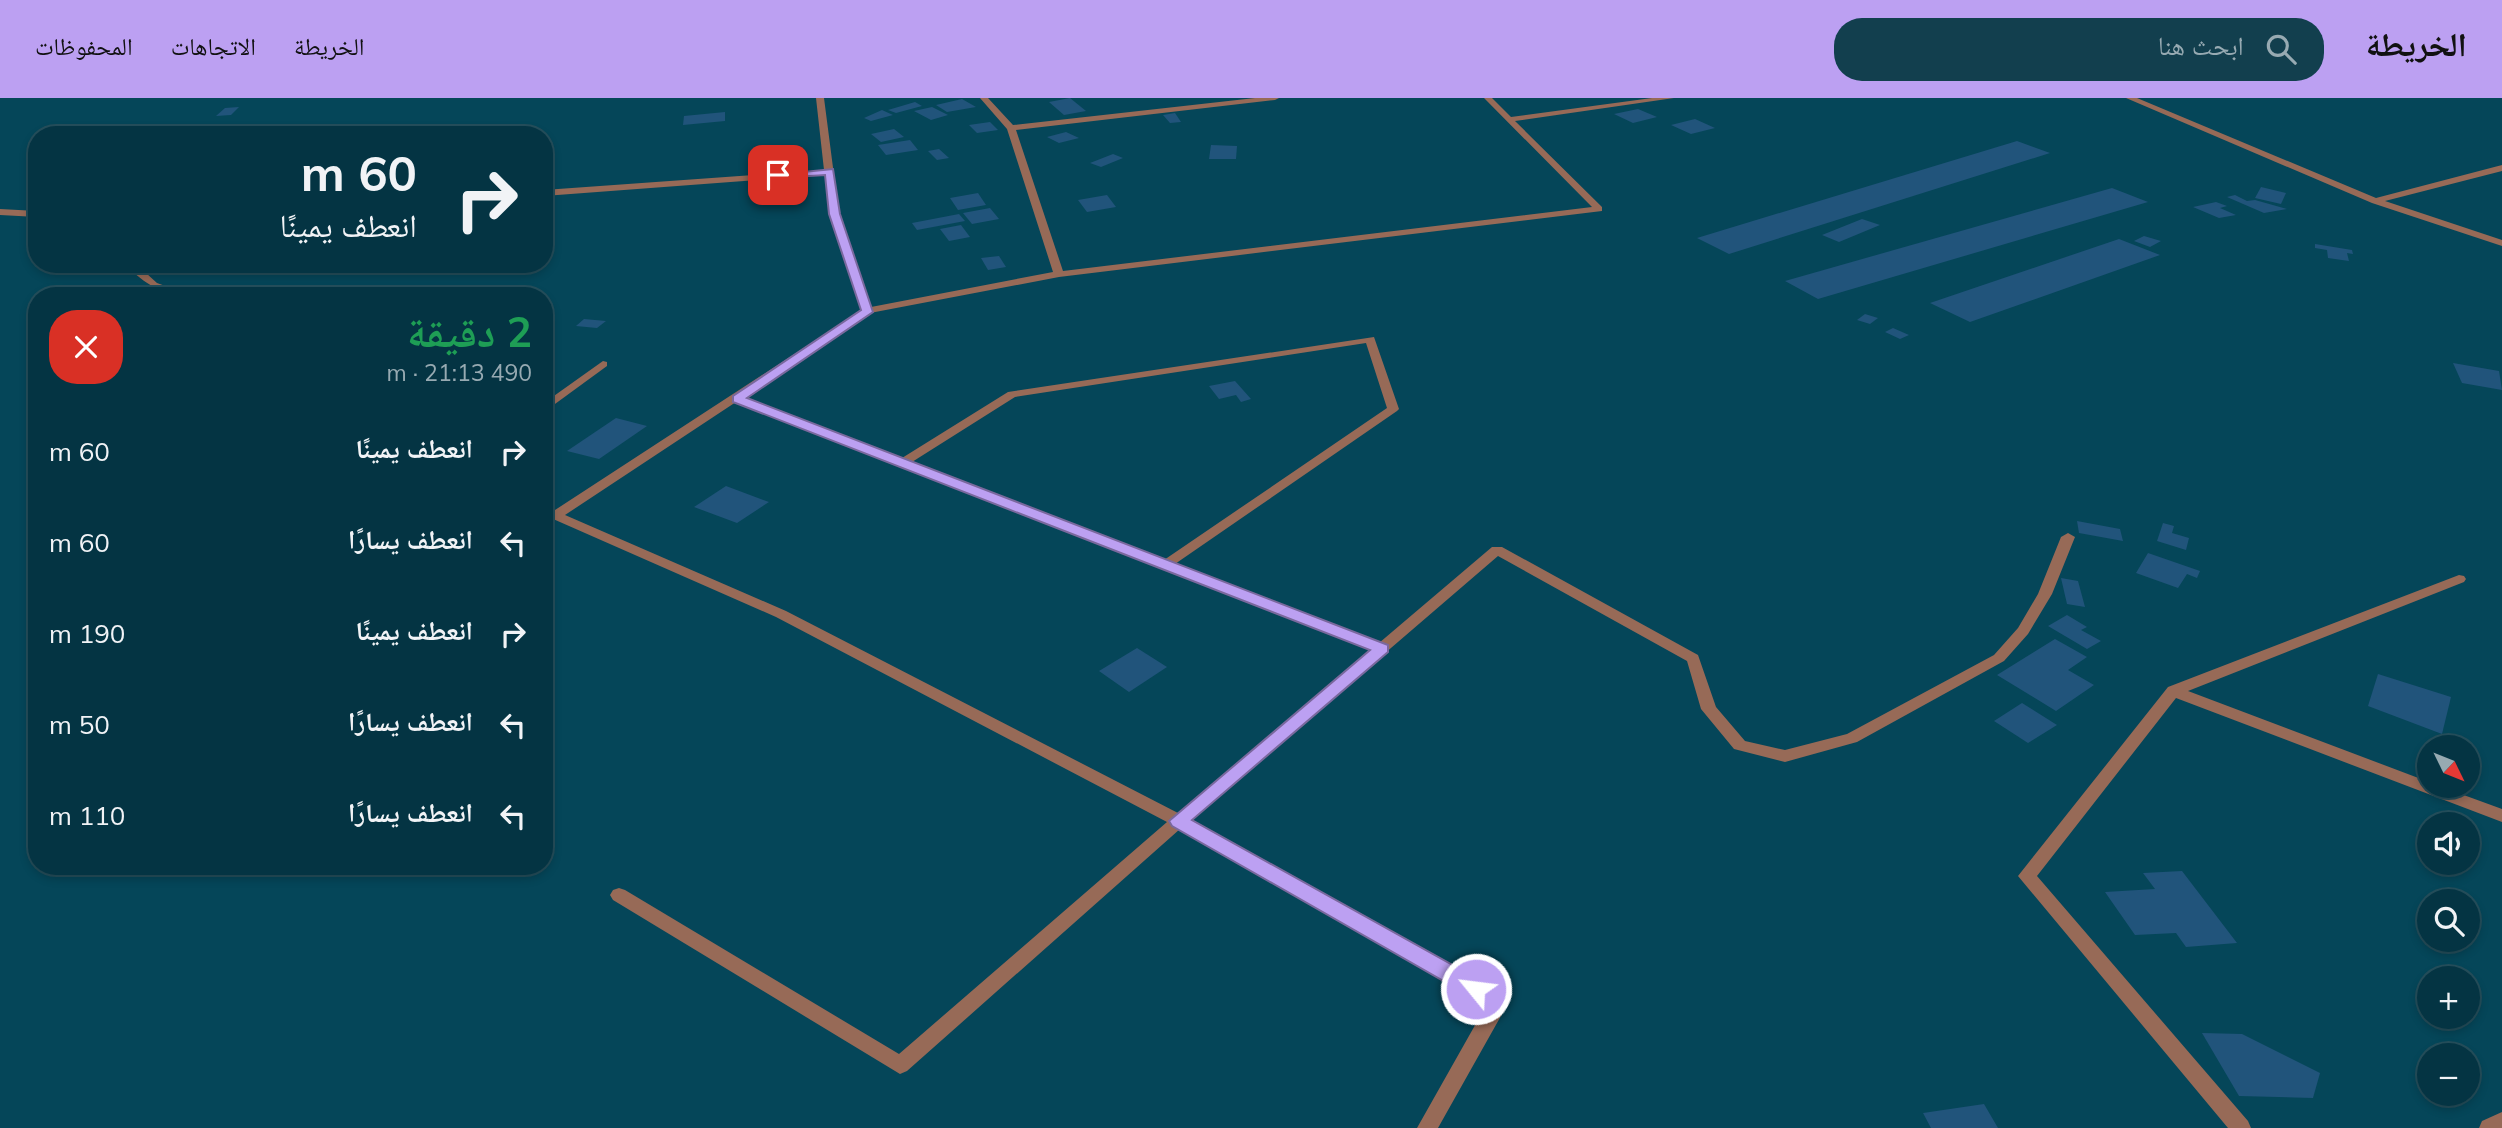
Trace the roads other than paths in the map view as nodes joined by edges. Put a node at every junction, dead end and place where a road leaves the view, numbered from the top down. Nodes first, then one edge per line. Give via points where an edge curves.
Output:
1 (820, 98) edge
2 (984, 98) edge
3 (1275, 98) edge
4 (1488, 98) edge
5 (1670, 98) edge
6 (2130, 98) edge
7 (1510, 119) junction
8 (1011, 128) junction
9 (2502, 168) edge
10 (830, 172) junction
11 (553, 192) edge
12 (2375, 201) junction
13 (0, 212) edge
14 (28, 214) edge
15 (2502, 243) edge
16 (140, 273) edge
17 (1059, 274) junction
18 (159, 287) edge
19 (867, 312) junction
20 (603, 364) dead end
21 (738, 399) junction
22 (553, 402) edge
23 (903, 463) junction
24 (553, 511) edge
25 (553, 514) edge
26 (2068, 537) dead end
27 (1166, 565) junction
28 (2459, 579) dead end
29 (1382, 649) junction
30 (2173, 691) junction
31 (2502, 816) edge
32 (1179, 821) junction
33 (619, 895) dead end
34 (2502, 1121) edge
35 (1427, 1128) edge
36 (2241, 1128) edge
37 (2489, 1128) edge

1 - 10 street
2 - 8 street
3 - 8 street
4 - 7 street
5 - 7 street
6 - 12 street
7 - 17 street via 1599,209
8 - 17 street
9 - 12 street
10 - 11 street
10 - 19 street via 834,214
12 - 15 street
13 - 14 street
16 - 18 street
17 - 19 street
19 - 21 street
20 - 22 street
21 - 23 street
21 - 24 street
23 - 27 street
23 - 27 street via 1012,394 1370,339 1393,409
25 - 32 street via 781,614
26 - 29 street via 2040,603 1999,658 1852,738 1785,756 1740,745 1709,709 1693,658 1497,550
27 - 29 street
28 - 30 street
29 - 32 street
30 - 31 street
30 - 36 street via 2028,876
32 - 33 street via 900,1065
32 - 35 street via 1499,1002
34 - 37 street

